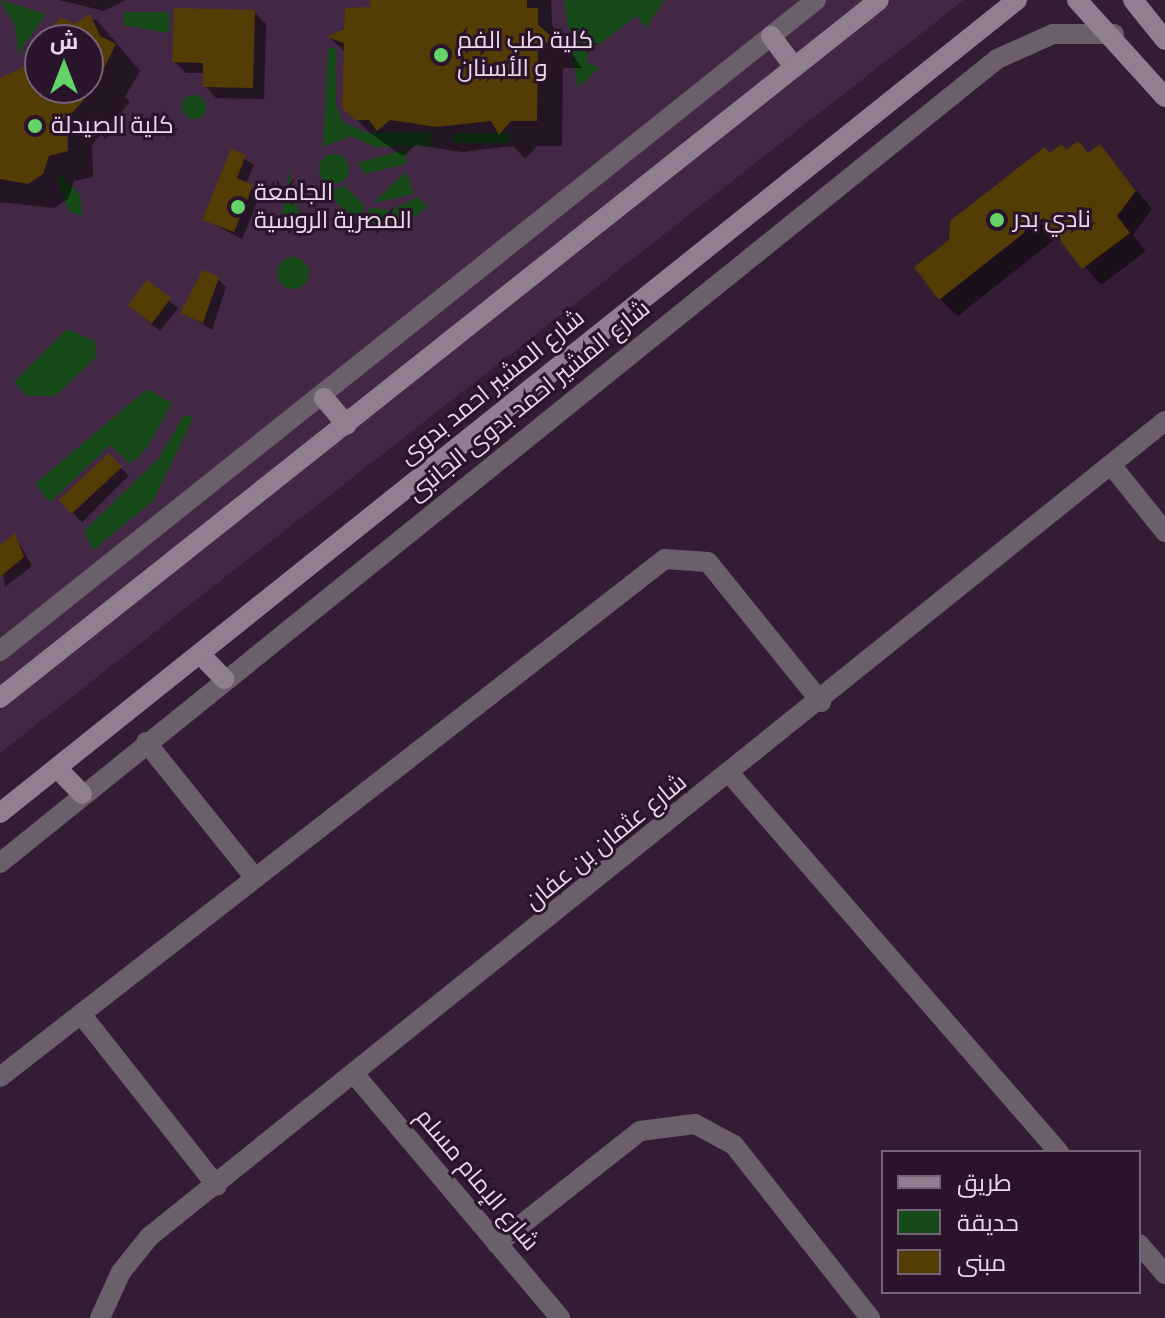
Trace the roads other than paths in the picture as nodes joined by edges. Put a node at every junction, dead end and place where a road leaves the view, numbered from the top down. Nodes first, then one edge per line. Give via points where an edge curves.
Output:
1 (816, 0) edge
2 (879, 0) edge
3 (1017, 0) edge
4 (1077, 0) edge
5 (1137, 2) edge
6 (1114, 34) junction
7 (771, 36) junction
8 (1165, 40) edge
9 (794, 67) junction
10 (1165, 97) edge
11 (324, 398) junction
12 (1165, 421) edge
13 (347, 425) junction
14 (1112, 466) junction
15 (1165, 532) edge
16 (0, 651) edge
17 (200, 654) junction
18 (224, 679) junction
19 (0, 698) edge
20 (821, 702) junction
21 (146, 742) junction
22 (57, 768) junction
23 (731, 775) junction
24 (82, 794) junction
25 (0, 813) edge
26 (0, 863) edge
27 (255, 878) junction
28 (81, 1014) junction
29 (355, 1075) junction
30 (0, 1077) edge
31 (1057, 1150) edge
32 (217, 1186) junction
33 (497, 1244) junction
34 (1141, 1246) edge
35 (1165, 1274) edge
36 (100, 1318) edge
37 (560, 1318) edge
38 (870, 1318) edge

1 - 7 street
2 - 9 street
3 - 17 street, شارع المشير احمد بدوى
4 - 6 street
5 - 8 street
6 - 10 street
6 - 18 street, شارع المشير احمد بدوى الجانبى via 1053,34 997,59
7 - 9 street
7 - 11 street
9 - 13 street
11 - 13 street
11 - 16 street
12 - 14 street, شارع عثمان بن عفان
13 - 19 street
14 - 15 street
14 - 20 street, شارع عثمان بن عفان
17 - 18 street
17 - 22 street, شارع المشير احمد بدوى
18 - 21 street, شارع المشير احمد بدوى الجانبى
20 - 23 street, شارع عثمان بن عفان
20 - 27 street via 708,562 665,559
21 - 24 street, شارع المشير احمد بدوى الجانبى
21 - 27 street
22 - 24 street
22 - 25 street, شارع المشير احمد بدوى
23 - 29 street, شارع عثمان بن عفان
23 - 31 street
24 - 26 street, شارع المشير احمد بدوى الجانبى
27 - 28 street
28 - 30 street
28 - 32 street
29 - 32 street, شارع عثمان بن عفان
29 - 33 street, شارع الإمام مسلم
32 - 36 street, شارع عثمان بن عفان via 149,1237 121,1272
33 - 37 street, شارع الإمام مسلم
33 - 38 street via 640,1131 695,1124 734,1145
34 - 35 street

